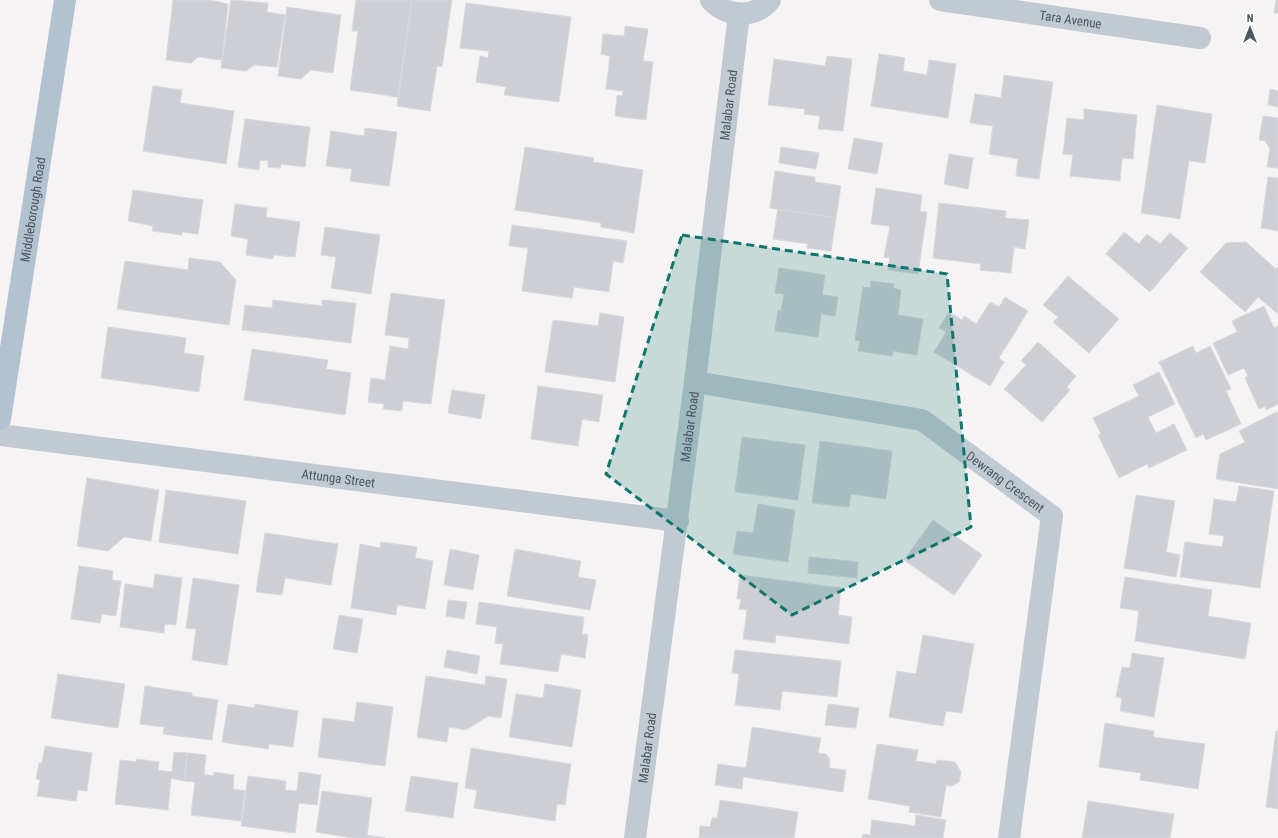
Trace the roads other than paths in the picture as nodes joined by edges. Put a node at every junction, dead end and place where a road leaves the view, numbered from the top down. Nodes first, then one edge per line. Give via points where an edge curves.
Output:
1 (65, 0) edge
2 (711, 0) edge
3 (770, 0) edge
4 (940, 0) edge
5 (739, 14) junction
6 (1200, 38) dead end
7 (695, 382) junction
8 (0, 419) edge
9 (0, 435) edge
10 (678, 521) junction
11 (635, 838) edge
12 (1009, 838) edge

1 - 8 main road, Middleborough Road
2 - 5 street via 725,10
3 - 5 street via 765,6 753,12
4 - 6 street, Tara Avenue
5 - 7 street, Malabar Road
7 - 10 street, Malabar Road
7 - 12 street, Dewrang Crescent via 922,420 1052,516
9 - 10 street, Attunga Street
10 - 11 street, Malabar Road

